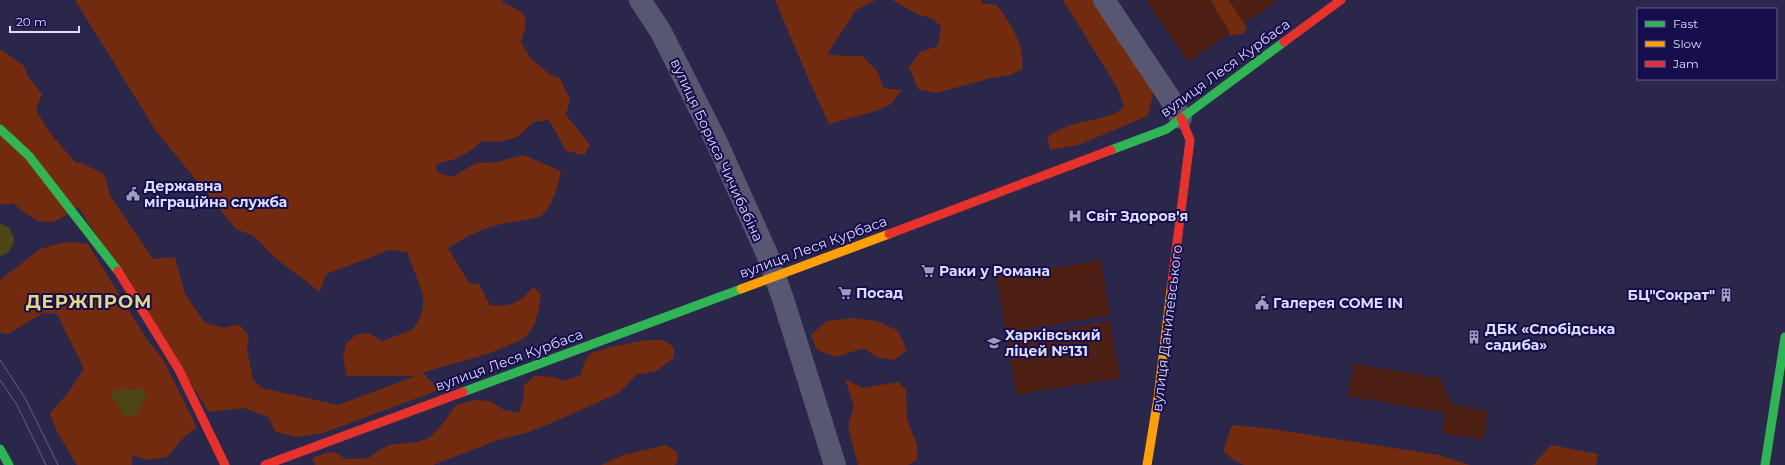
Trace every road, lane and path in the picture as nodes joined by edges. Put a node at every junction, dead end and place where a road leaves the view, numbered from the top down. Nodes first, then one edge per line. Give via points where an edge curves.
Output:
1 (640, 0) edge
2 (1104, 0) edge
3 (1341, 0) edge
4 (1181, 118) junction
5 (0, 129) edge
6 (775, 276) junction
7 (1785, 337) edge
8 (0, 449) edge
9 (9, 465) edge
10 (225, 465) edge
11 (265, 465) edge
12 (835, 465) edge
13 (1148, 465) edge
14 (1765, 465) edge

1 - 6 street, вулиця Бориса Чичибабіна via 661,32 718,145
2 - 4 street, вулиця Данилевського
3 - 4 street, вулиця Леся Курбаса
4 - 6 street, вулиця Леся Курбаса via 1167,129
4 - 13 street, вулиця Данилевського via 1190,140
5 - 10 street via 29,156 115,267 179,370
6 - 11 street, вулиця Леся Курбаса
6 - 12 street, вулиця Бориса Чичибабіна
7 - 14 street
8 - 9 street

